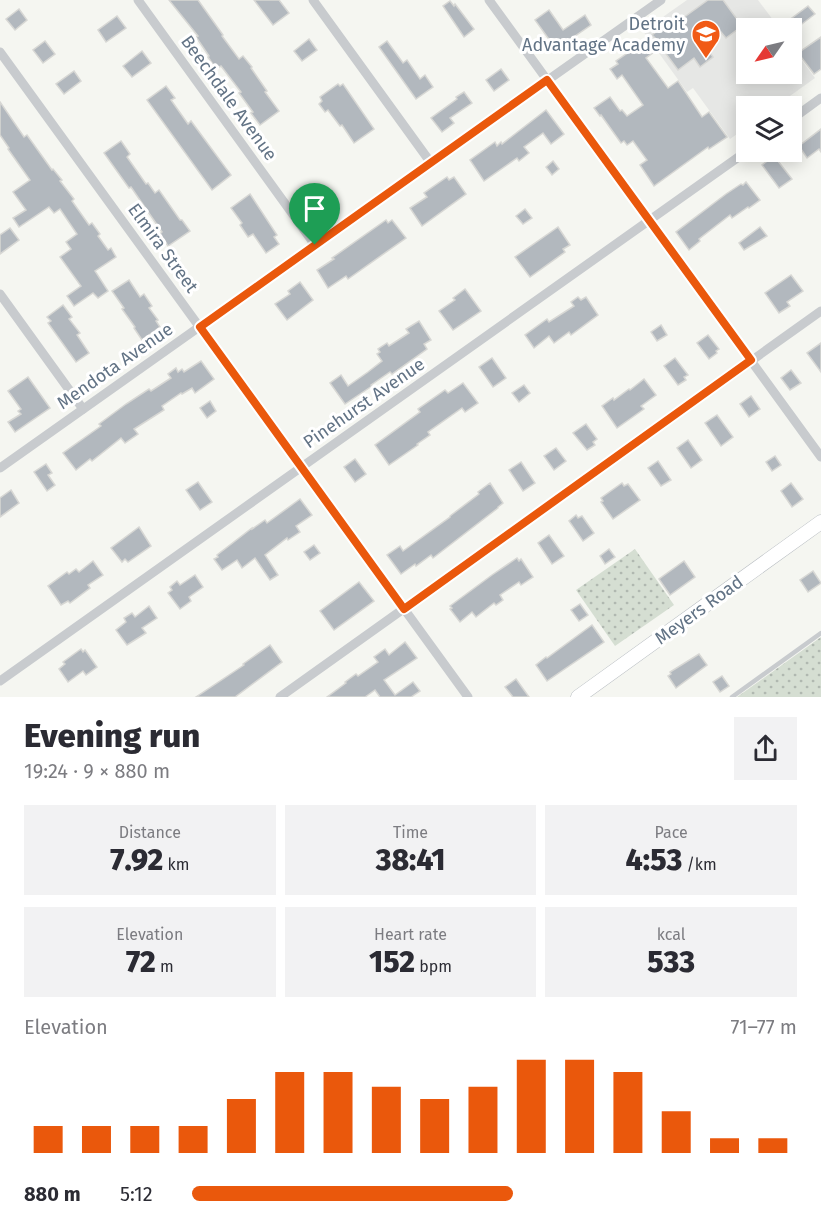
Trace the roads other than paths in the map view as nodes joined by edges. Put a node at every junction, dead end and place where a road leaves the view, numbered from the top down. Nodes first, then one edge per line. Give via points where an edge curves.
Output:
1 (138, 0) edge
2 (313, 0) edge
3 (489, 0) edge
4 (661, 0) edge
5 (0, 52) edge
6 (547, 80) junction
7 (821, 98) edge
8 (802, 112) edge
9 (736, 159) edge
10 (431, 163) junction
11 (649, 220) junction
12 (315, 245) junction
13 (0, 294) edge
14 (821, 311) edge
15 (200, 327) junction
16 (751, 360) junction
17 (83, 409) junction
18 (821, 457) edge
19 (301, 467) junction
20 (0, 468) edge
21 (821, 522) edge
22 (404, 609) junction
23 (821, 633) edge
24 (0, 681) edge
25 (280, 697) edge
26 (468, 697) edge
27 (578, 697) edge
28 (732, 697) edge

1 - 12 street, Beechdale Avenue
2 - 10 street
3 - 6 street
4 - 6 street, Mendota Avenue
5 - 15 street, Elmira Street
6 - 10 street, Mendota Avenue
6 - 11 street
7 - 8 street
9 - 11 street, Pinehurst Avenue
10 - 12 street, Mendota Avenue
11 - 16 street
11 - 19 street, Pinehurst Avenue
12 - 15 street, Mendota Avenue
13 - 17 street
14 - 16 street
15 - 17 street, Mendota Avenue
15 - 19 street, Elmira Street
16 - 18 street
16 - 22 street
17 - 20 street, Mendota Avenue
19 - 22 street, Elmira Street
19 - 24 street, Pinehurst Avenue
21 - 27 street, Meyers Road
22 - 25 street
22 - 26 street, Elmira Street
23 - 28 lane

